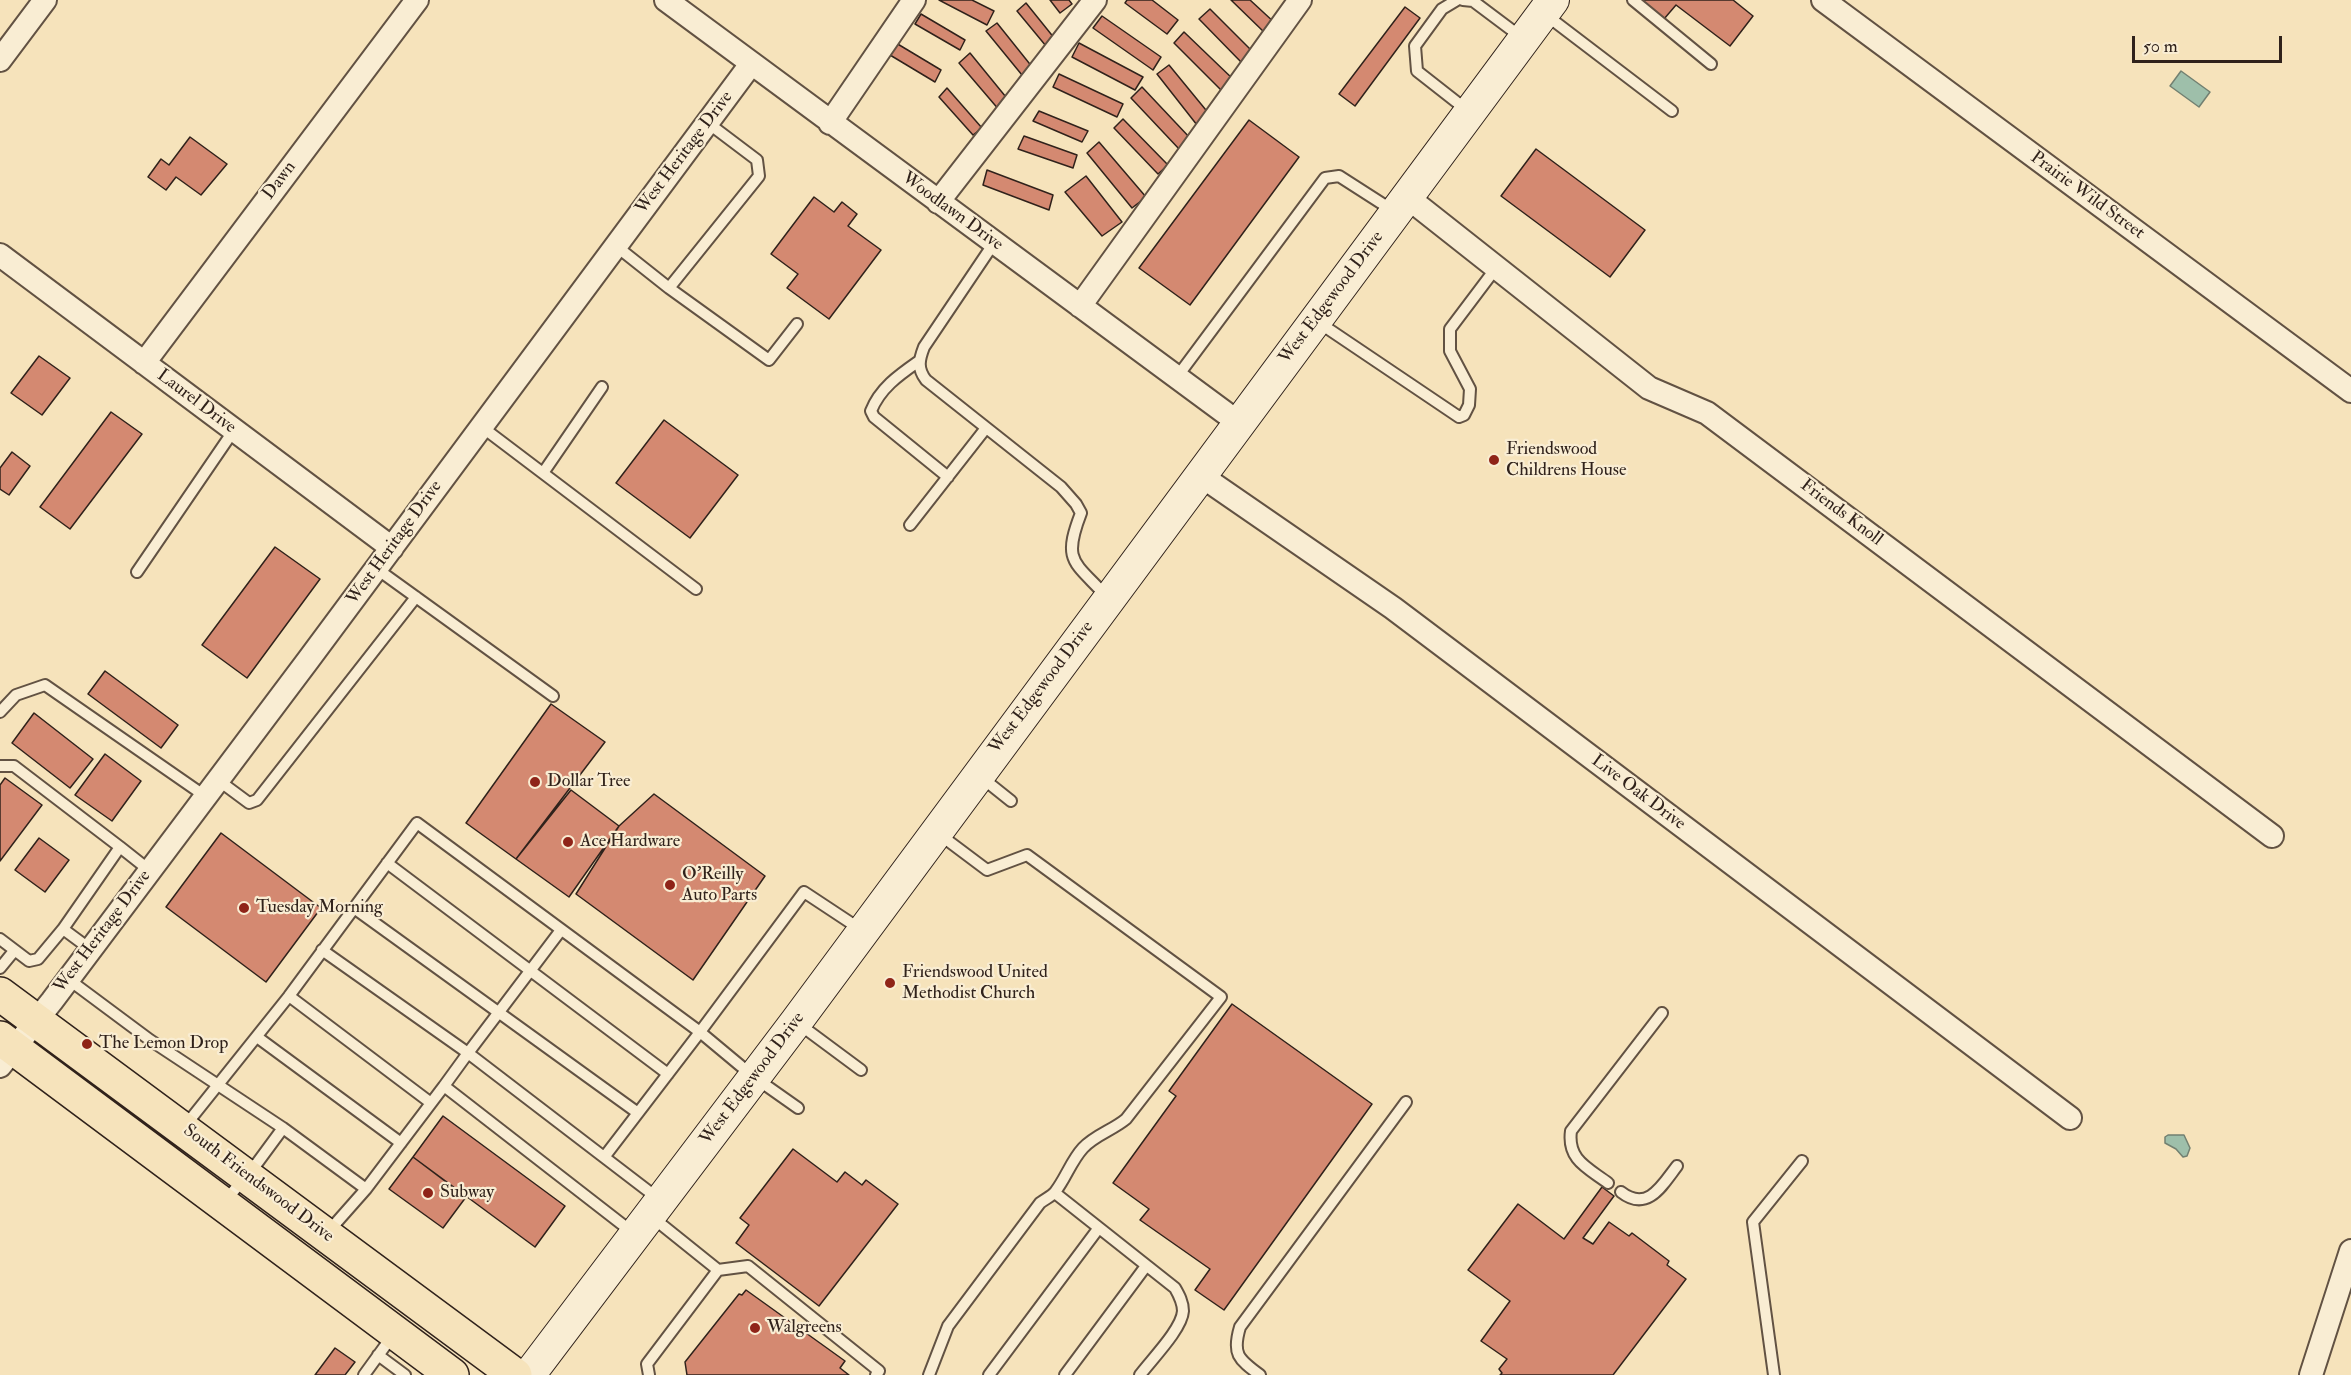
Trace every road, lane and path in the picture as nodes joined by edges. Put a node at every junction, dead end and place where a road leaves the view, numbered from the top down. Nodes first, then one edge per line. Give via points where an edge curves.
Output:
1 (45, 0) edge
2 (417, 0) edge
3 (666, 0) edge
4 (914, 0) edge
5 (1095, 0) edge
6 (1300, 0) edge
7 (1457, 0) edge
8 (1463, 0) edge
9 (1633, 0) edge
10 (1823, 0) edge
11 (1548, 7) edge
12 (1524, 39) junction
13 (0, 60) edge
14 (751, 64) junction
15 (1712, 64) dead end
16 (1672, 111) dead end
17 (1470, 112) junction
18 (708, 123) junction
19 (830, 123) junction
20 (938, 202) junction
21 (1401, 205) junction
22 (994, 243) junction
23 (616, 246) junction
24 (0, 255) edge
25 (1496, 268) junction
26 (669, 288) junction
27 (1080, 306) junction
28 (1315, 320) junction
29 (797, 324) dead end
30 (919, 361) junction
31 (144, 363) junction
32 (1177, 377) junction
33 (602, 387) dead end
34 (2351, 391) edge
35 (1239, 423) junction
36 (482, 427) junction
37 (986, 428) junction
38 (234, 430) junction
39 (543, 473) junction
40 (1200, 475) junction
41 (948, 477) junction
42 (910, 525) dead end
43 (392, 548) junction
44 (377, 569) junction
45 (137, 572) dead end
46 (696, 589) dead end
47 (416, 597) junction
48 (1109, 598) junction
49 (553, 696) dead end
50 (0, 712) edge
51 (0, 766) edge
52 (978, 774) junction
53 (212, 788) junction
54 (1011, 801) dead end
55 (937, 832) junction
56 (2272, 836) dead end
57 (120, 847) junction
58 (387, 863) junction
59 (149, 870) junction
60 (354, 908) junction
61 (63, 929) junction
62 (561, 930) junction
63 (863, 931) junction
64 (0, 939) edge
65 (90, 949) junction
66 (322, 950) junction
67 (14, 951) junction
68 (0, 968) edge
69 (531, 970) junction
70 (68, 979) junction
71 (0, 994) edge
72 (289, 996) junction
73 (498, 1013) junction
74 (1662, 1013) dead end
75 (36, 1021) junction
76 (796, 1022) junction
77 (700, 1032) junction
78 (257, 1037) junction
79 (5, 1051) edge
80 (468, 1053) junction
81 (861, 1070) dead end
82 (668, 1074) junction
83 (754, 1077) junction
84 (219, 1086) junction
85 (444, 1086) junction
86 (1406, 1102) dead end
87 (431, 1103) junction
88 (798, 1108) dead end
89 (638, 1113) junction
90 (2070, 1118) dead end
91 (183, 1128) junction
92 (283, 1128) junction
93 (401, 1143) junction
94 (605, 1156) junction
95 (1802, 1161) dead end
96 (1677, 1166) dead end
97 (246, 1176) junction
98 (1608, 1183) dead end
99 (366, 1189) junction
100 (1621, 1192) dead end
101 (1054, 1193) junction
102 (222, 1203) junction
103 (648, 1216) junction
104 (1098, 1229) junction
105 (326, 1235) junction
106 (2351, 1251) edge
107 (1146, 1266) junction
108 (718, 1270) junction
109 (386, 1343) junction
110 (439, 1371) edge
111 (880, 1374) edge
112 (364, 1375) edge
113 (405, 1375) edge
114 (515, 1375) edge
115 (529, 1375) edge
116 (649, 1375) edge
117 (929, 1375) edge
118 (989, 1375) edge
119 (1065, 1375) edge
120 (1140, 1375) edge
121 (1260, 1375) edge
122 (1774, 1375) edge
123 (2310, 1375) edge

1 - 13 street
2 - 31 street, Dawn
3 - 14 street, Woodlawn Drive
4 - 19 street
5 - 20 street
6 - 27 street
7 - 17 lane via 1442,9 1415,46 1418,71
8 - 12 lane via 1473,2
9 - 15 lane
10 - 34 street, Prairie Wild Street
11 - 12 main road, West Edgewood Drive
11 - 16 lane
12 - 17 main road, West Edgewood Drive
14 - 18 street, West Heritage Drive
14 - 19 street, Woodlawn Drive
17 - 21 main road, West Edgewood Drive
18 - 23 street, West Heritage Drive
18 - 26 lane via 757,160 759,176
19 - 20 street, Woodlawn Drive
20 - 22 street, Woodlawn Drive
21 - 25 street, Friends Knoll
21 - 28 main road, West Edgewood Drive
21 - 32 lane via 1340,176 1325,178
22 - 27 street, Woodlawn Drive
22 - 30 lane via 937,325
23 - 26 lane
23 - 36 street, West Heritage Drive
24 - 31 street, Laurel Drive
25 - 28 lane via 1450,329 1450,351 1470,389 1469,405 1459,417
25 - 56 street, Friends Knoll via 1649,388 1707,413
26 - 29 lane via 769,360
27 - 32 street, Woodlawn Drive
28 - 35 main road, West Edgewood Drive
30 - 37 lane via 926,380
30 - 41 lane via 892,380 871,411
31 - 38 street, Laurel Drive
32 - 35 street, Woodlawn Drive
33 - 39 lane
35 - 40 main road, West Edgewood Drive
36 - 39 lane
36 - 43 street, West Heritage Drive
37 - 41 lane
37 - 48 lane via 1061,487 1076,504 1082,513 1070,549 1074,562
38 - 43 street, Laurel Drive
38 - 45 lane
39 - 46 lane
40 - 48 main road, West Edgewood Drive
40 - 90 street, Live Oak Drive via 1393,608
41 - 42 lane
43 - 44 street, West Heritage Drive
44 - 47 lane
44 - 53 street, West Heritage Drive
47 - 49 lane
47 - 53 lane via 257,800 249,803
48 - 52 main road, West Edgewood Drive
50 - 53 lane via 16,695 45,685
51 - 57 lane via 14,766
52 - 54 lane
52 - 55 main road, West Edgewood Drive
53 - 59 street, West Heritage Drive
55 - 63 main road, West Edgewood Drive
55 - 101 lane via 987,870 1027,855 1221,997 1126,1119 1082,1149
57 - 59 lane
57 - 61 lane
58 - 60 lane
58 - 62 lane via 417,823
58 - 69 lane
59 - 65 street, West Heritage Drive
60 - 66 lane
60 - 73 lane
61 - 65 lane
61 - 67 lane via 38,959 29,961
62 - 69 lane
62 - 77 lane
63 - 76 main road, West Edgewood Drive
63 - 77 lane via 804,892
64 - 67 lane
65 - 70 street, West Heritage Drive
66 - 72 lane
66 - 80 lane
67 - 68 lane
69 - 73 lane
69 - 82 lane
70 - 75 street, West Heritage Drive
70 - 84 lane
71 - 75 main road, South Friendswood Drive
72 - 78 lane
72 - 87 lane
73 - 80 lane
73 - 89 lane
74 - 98 lane via 1571,1131 1576,1160
75 - 79 street, West Heritage Drive
75 - 91 main road, South Friendswood Drive
76 - 81 lane
76 - 83 main road, West Edgewood Drive
77 - 82 lane
77 - 83 lane
78 - 84 lane
78 - 93 lane
79 - 102 main road, South Friendswood Drive
80 - 85 lane
80 - 94 lane
82 - 89 lane
83 - 88 lane
83 - 103 main road, West Edgewood Drive
84 - 91 lane
84 - 92 lane
85 - 87 lane
85 - 103 lane
86 - 121 lane via 1240,1327 1235,1345 1242,1362
87 - 93 lane
89 - 94 lane
91 - 97 main road, South Friendswood Drive
92 - 97 lane
92 - 99 lane
93 - 99 lane
94 - 103 lane
95 - 122 lane via 1753,1222
96 - 100 lane via 1656,1194 1635,1198
97 - 102 lane
97 - 105 main road, South Friendswood Drive
99 - 105 lane
101 - 104 lane
101 - 117 lane via 1040,1203 948,1326
102 - 109 main road, South Friendswood Drive
103 - 108 lane
103 - 115 main road, West Edgewood Drive
104 - 107 lane
104 - 118 lane
105 - 114 main road, South Friendswood Drive
106 - 123 street
107 - 119 lane
107 - 120 lane via 1175,1288 1183,1310 1180,1323
108 - 111 lane via 748,1266
108 - 116 lane via 647,1364
109 - 110 main road, South Friendswood Drive
109 - 112 lane
109 - 113 lane

